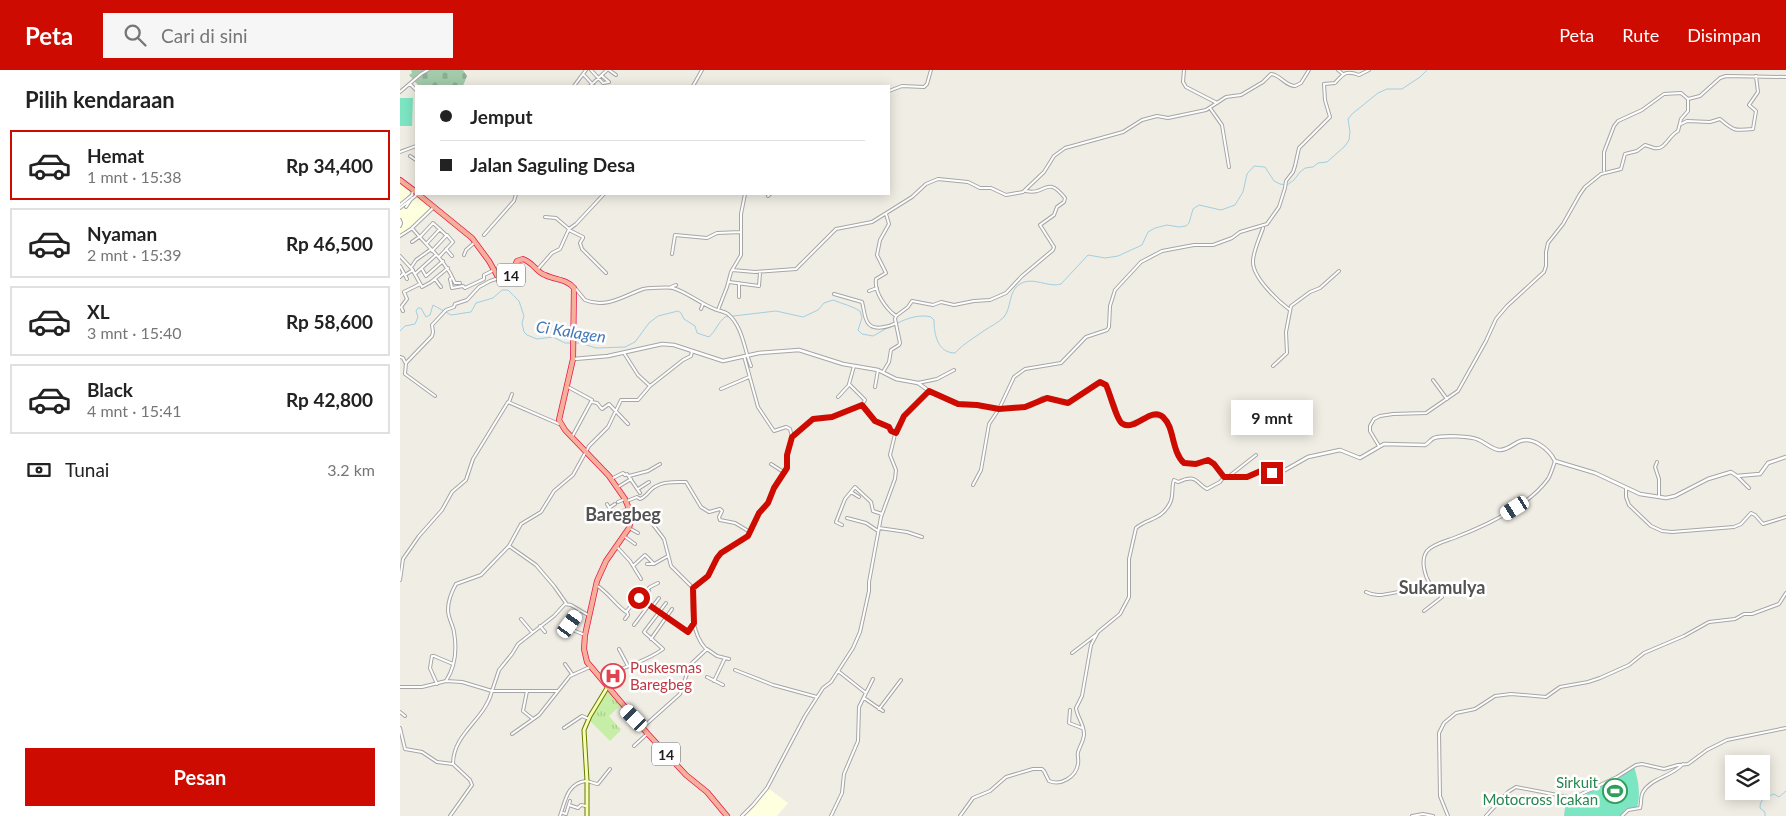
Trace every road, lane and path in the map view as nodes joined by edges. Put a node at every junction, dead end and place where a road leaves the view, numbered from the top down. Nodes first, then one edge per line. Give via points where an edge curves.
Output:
1 (428, 70) edge
2 (586, 70) edge
3 (591, 70) edge
4 (702, 70) edge
5 (931, 70) edge
6 (1184, 70) edge
7 (1309, 70) edge
8 (1338, 70) edge
9 (1369, 70) edge
10 (606, 71) edge
11 (583, 74) junction
12 (1343, 74) junction
13 (602, 76) junction
14 (616, 76) dead end
15 (1756, 76) junction
16 (1786, 77) edge
17 (599, 78) junction
18 (605, 83) joint
19 (410, 84) junction
20 (575, 85) edge
21 (591, 85) edge
22 (593, 85) edge
23 (694, 85) edge
24 (415, 89) edge
25 (890, 91) edge
26 (400, 92) edge
27 (1688, 99) junction
28 (1217, 103) junction
29 (1210, 108) junction
30 (1681, 124) junction
31 (415, 146) edge
32 (400, 152) edge
33 (410, 156) dead end
34 (415, 159) edge
35 (1229, 167) dead end
36 (1604, 172) junction
37 (400, 180) edge
38 (415, 191) edge
39 (1025, 191) junction
40 (415, 193) edge
41 (415, 194) edge
42 (420, 195) edge
43 (516, 195) edge
44 (603, 195) edge
45 (745, 195) edge
46 (412, 198) junction
47 (400, 205) edge
48 (434, 206) junction
49 (406, 207) dead end
50 (886, 214) junction
51 (545, 217) dead end
52 (400, 220) edge
53 (400, 226) edge
54 (1263, 226) junction
55 (412, 228) junction
56 (440, 229) junction
57 (569, 229) junction
58 (741, 232) junction
59 (446, 235) junction
60 (484, 235) dead end
61 (400, 236) edge
62 (420, 237) junction
63 (412, 242) dead end
64 (476, 242) junction
65 (426, 244) junction
66 (446, 249) junction
67 (431, 250) junction
68 (672, 254) dead end
69 (464, 255) dead end
70 (400, 256) edge
71 (438, 256) junction
72 (452, 256) dead end
73 (443, 261) junction
74 (408, 263) junction
75 (400, 267) edge
76 (411, 267) junction
77 (448, 268) junction
78 (422, 269) junction
79 (538, 269) junction
80 (413, 270) junction
81 (494, 270) junction
82 (732, 270) junction
83 (1339, 270) dead end
84 (760, 272) junction
85 (606, 273) dead end
86 (404, 274) junction
87 (415, 274) junction
88 (426, 276) junction
89 (400, 277) edge
90 (452, 278) junction
91 (499, 278) junction
92 (407, 279) dead end
93 (435, 279) junction
94 (431, 282) junction
95 (729, 282) junction
96 (460, 283) dead end
97 (569, 283) junction
98 (739, 283) junction
99 (420, 284) junction
100 (676, 285) dead end
101 (441, 286) dead end
102 (672, 287) junction
103 (877, 288) junction
104 (869, 292) dead end
105 (834, 294) dead end
106 (739, 297) dead end
107 (703, 304) junction
108 (701, 309) dead end
109 (718, 310) junction
110 (1290, 310) junction
111 (403, 311) dead end
112 (896, 316) junction
113 (896, 324) junction
114 (692, 351) junction
115 (624, 353) junction
116 (745, 356) junction
117 (400, 357) edge
118 (573, 359) junction
119 (406, 363) junction
120 (751, 366) dead end
121 (854, 366) junction
122 (1273, 366) dead end
123 (878, 370) junction
124 (954, 370) dead end
125 (883, 372) junction
126 (749, 377) junction
127 (1433, 380) dead end
128 (918, 383) junction
129 (849, 384) junction
130 (650, 386) junction
131 (567, 387) junction
132 (875, 387) dead end
133 (721, 389) dead end
134 (929, 391) junction
135 (512, 394) dead end
136 (435, 396) dead end
137 (838, 397) dead end
138 (1447, 400) junction
139 (509, 402) junction
140 (592, 402) junction
141 (862, 405) junction
142 (999, 409) junction
143 (616, 410) junction
144 (628, 424) dead end
145 (561, 425) junction
146 (896, 433) junction
147 (572, 437) junction
148 (792, 437) junction
149 (1379, 446) junction
150 (585, 451) junction
151 (1256, 456) dead end
152 (1786, 457) edge
153 (1555, 461) junction
154 (1657, 462) dead end
155 (660, 464) dead end
156 (771, 464) dead end
157 (784, 473) junction
158 (1737, 476) junction
159 (1224, 477) junction
160 (1228, 477) junction
161 (630, 478) junction
162 (611, 479) junction
163 (649, 482) dead end
164 (973, 485) dead end
165 (618, 488) junction
166 (1626, 488) junction
167 (1749, 488) dead end
168 (638, 489) junction
169 (851, 492) junction
170 (640, 493) dead end
171 (859, 497) dead end
172 (1659, 497) junction
173 (626, 500) junction
174 (618, 502) dead end
175 (607, 504) dead end
176 (614, 504) dead end
177 (609, 508) junction
178 (630, 510) junction
179 (611, 511) junction
180 (882, 514) junction
181 (607, 515) dead end
182 (1786, 517) edge
183 (847, 518) dead end
184 (842, 525) dead end
185 (629, 528) junction
186 (879, 529) junction
187 (750, 532) junction
188 (638, 534) dead end
189 (624, 536) junction
190 (922, 536) dead end
191 (635, 544) dead end
192 (509, 546) junction
193 (617, 547) junction
194 (668, 556) junction
195 (647, 564) dead end
196 (654, 564) junction
197 (633, 566) junction
198 (641, 579) dead end
199 (400, 580) edge
200 (658, 583) dead end
201 (1430, 584) junction
202 (596, 585) junction
203 (693, 588) junction
204 (649, 592) dead end
205 (1366, 592) dead end
206 (1786, 593) edge
207 (639, 598) junction
208 (659, 598) dead end
209 (643, 600) junction
210 (566, 603) junction
211 (666, 604) dead end
212 (649, 605) junction
213 (652, 607) junction
214 (672, 609) dead end
215 (579, 611) junction
216 (1424, 611) dead end
217 (627, 612) junction
218 (660, 612) junction
219 (588, 615) junction
220 (667, 617) junction
221 (625, 618) dead end
222 (522, 619) dead end
223 (694, 623) junction
224 (634, 624) dead end
225 (540, 626) junction
226 (532, 632) junction
227 (545, 632) dead end
228 (1098, 632) junction
229 (585, 635) junction
230 (651, 638) junction
231 (619, 649) dead end
232 (706, 649) junction
233 (1072, 653) dead end
234 (725, 658) junction
235 (729, 659) dead end
236 (454, 664) junction
237 (564, 664) dead end
238 (628, 666) junction
239 (590, 667) junction
240 (735, 670) dead end
241 (838, 671) junction
242 (572, 674) junction
243 (706, 677) dead end
244 (873, 679) dead end
245 (601, 680) junction
246 (901, 680) dead end
247 (446, 681) junction
248 (714, 681) junction
249 (437, 684) junction
250 (723, 686) dead end
251 (400, 687) edge
252 (607, 688) junction
253 (557, 690) junction
254 (492, 691) junction
255 (527, 691) junction
256 (866, 693) junction
257 (817, 697) junction
258 (864, 698) junction
259 (879, 709) junction
260 (1070, 710) dead end
261 (400, 712) edge
262 (883, 712) dead end
263 (405, 716) dead end
264 (534, 719) junction
265 (588, 719) junction
266 (400, 728) edge
267 (564, 728) dead end
268 (642, 728) junction
269 (1083, 728) junction
270 (1786, 728) edge
271 (512, 734) dead end
272 (647, 734) junction
273 (634, 746) dead end
274 (453, 764) junction
275 (1684, 764) junction
276 (610, 769) dead end
277 (587, 781) junction
278 (570, 801) dead end
279 (569, 805) junction
280 (586, 806) junction
281 (561, 815) edge
282 (450, 816) edge
283 (587, 816) edge
284 (727, 816) edge
285 (742, 816) edge
286 (831, 816) edge
287 (960, 816) edge
288 (1412, 816) edge
289 (1433, 816) edge
290 (1448, 816) edge
291 (1486, 816) edge
292 (1622, 816) edge

1 - 19 street
2 - 11 street
3 - 17 street
4 - 23 street
5 - 25 street via 924,88 902,86
6 - 28 street via 1186,87
7 - 28 street via 1296,86 1290,86 1271,74 1241,95 1226,97
8 - 12 street
9 - 12 street via 1359,75 1353,72
10 - 13 street
10 - 14 street
11 - 20 street
11 - 21 street
12 - 54 street via 1335,83 1324,84 1330,117 1299,148 1278,208
13 - 17 street
13 - 18 street via 609,82
15 - 16 street
15 - 27 street via 1720,78 1700,96
15 - 30 street via 1758,92 1749,106 1756,111 1753,129 1733,130 1720,118 1709,123 1687,121
17 - 18 street
17 - 22 street
19 - 24 street
19 - 26 street
27 - 30 street via 1688,111
27 - 36 street via 1681,93 1664,94 1642,110 1618,121 1604,152
28 - 29 street
29 - 35 street via 1222,125
29 - 39 street via 1168,118 1157,116 1142,120 1126,131 1064,148
30 - 36 street via 1663,147 1655,149 1646,145 1625,154 1621,169
31 - 32 street
33 - 34 street
36 - 138 street via 1580,194 1548,243 1544,272 1506,306 1460,388
37 - 38 highway, 14
39 - 50 street via 1006,195 968,182 940,178 926,184
39 - 112 street via 1054,186 1065,198 1054,215 1040,225 1053,250 1006,293 989,301 954,305 941,302 933,306 912,301
40 - 47 street
41 - 46 street
42 - 48 highway, 14
43 - 60 street
44 - 57 street
45 - 58 street
46 - 47 street
46 - 49 street
48 - 55 street
48 - 64 highway, 14
50 - 84 street via 867,224 836,230 796,269
50 - 103 street via 889,224 880,240 877,256 886,274 876,279
51 - 57 street via 556,218
52 - 53 street
54 - 110 street via 1252,261 1254,269 1274,297
54 - 142 street via 1240,232 1213,245 1162,251 1141,262 1115,290 1108,329 1086,337 1061,363 1021,371 1012,380
55 - 61 street
55 - 62 street
56 - 59 street
56 - 62 street via 432,223
56 - 65 street
57 - 79 street via 560,249
57 - 85 street via 584,238 580,243 582,250
58 - 68 street via 717,233 707,238 676,234
58 - 82 street via 741,255
59 - 66 street via 453,241
59 - 67 street
62 - 63 street
62 - 65 street
64 - 69 street
64 - 81 highway, 14
65 - 67 street
66 - 71 street
66 - 72 street
67 - 71 street
67 - 76 street
70 - 74 street
71 - 73 street
71 - 78 street
73 - 77 street
73 - 88 street
74 - 75 street
74 - 76 street
75 - 86 street
76 - 80 street
77 - 90 street
77 - 93 street
78 - 87 street
78 - 88 street
79 - 91 highway, 14 via 531,262 520,259 509,278
79 - 97 highway, 14 via 543,275
80 - 86 street
80 - 87 street
81 - 90 street via 465,288 452,288
81 - 91 highway, 14
82 - 84 street
82 - 95 street
83 - 110 street via 1320,288 1293,303
84 - 98 street via 759,286
86 - 89 street
86 - 92 street
87 - 99 street
88 - 94 street
90 - 96 street via 455,284
91 - 119 street via 479,287 467,300 444,312 432,325 432,336
93 - 94 street
93 - 101 street
94 - 99 street via 422,287
95 - 98 street
95 - 109 street
97 - 102 street via 585,300 601,304 646,288
97 - 118 highway via 574,291
98 - 106 street
99 - 111 street via 404,292 407,299 401,307
100 - 102 street
102 - 107 street
103 - 104 street
103 - 112 street via 880,297
105 - 113 street via 862,302 870,325
107 - 108 street
107 - 109 street
109 - 116 street via 729,316 743,337
110 - 122 street via 1287,353
112 - 113 street
113 - 125 street via 900,344 891,350
114 - 115 street via 662,344
114 - 116 street via 720,361
114 - 130 street via 691,356
115 - 118 street
115 - 130 street via 638,376
116 - 120 street
116 - 121 street via 799,350
116 - 126 street
117 - 119 street
118 - 131 highway
119 - 136 street via 405,374
121 - 123 street
121 - 129 street
123 - 125 street
123 - 132 street
124 - 128 street via 936,380
125 - 128 street via 896,379
126 - 133 street
126 - 148 street via 758,407 774,431 788,428
127 - 138 street
128 - 134 street
129 - 137 street
129 - 141 street via 865,400
130 - 143 street via 638,400 622,400
131 - 140 street via 589,397
131 - 145 highway via 559,417
134 - 142 street via 958,404
134 - 146 street via 904,416
135 - 139 street
138 - 149 street via 1426,413 1393,414 1374,419 1370,431
139 - 145 street
139 - 199 street via 472,459 466,480 452,492 403,559
140 - 143 street via 598,403 602,409 609,404
140 - 147 street
141 - 146 street via 875,421
141 - 148 street via 832,417 813,419
142 - 159 street via 1025,407 1047,398 1068,403 1098,383 1104,383 1121,423 1128,425 1150,416 1161,416 1170,426 1172,441 1182,462 1192,464 1208,460
142 - 164 street via 989,424 981,470
143 - 144 street
143 - 150 street via 608,427
145 - 147 highway
146 - 180 street via 890,455 896,470 895,479
147 - 150 highway
148 - 157 street
149 - 153 street via 1425,445 1432,439 1448,435 1478,439 1501,450 1526,440 1545,447
149 - 160 street via 1360,458 1340,450 1308,458 1278,474 1263,470 1247,477
150 - 162 highway
150 - 192 street via 570,478 554,491 542,512 521,524
151 - 160 street
152 - 158 street via 1768,463 1760,474
153 - 166 street via 1595,473
153 - 201 street via 1548,480 1515,508 1496,520 1427,550 1424,568
154 - 172 street
155 - 161 street
156 - 157 street
157 - 187 street
158 - 167 street
158 - 172 street via 1726,472 1675,496
159 - 160 street
159 - 228 street via 1206,489 1195,479 1173,481 1167,508 1152,521 1136,528 1129,559 1130,591 1125,607
161 - 162 street via 623,473
161 - 165 street
161 - 168 street
162 - 165 highway
163 - 168 street
165 - 173 highway
166 - 172 street
166 - 182 street via 1629,505 1649,524 1662,531 1734,527 1751,513 1763,524
168 - 170 street
169 - 171 street
169 - 180 street via 856,487 871,502 873,510
169 - 184 street via 836,522
173 - 174 street
173 - 178 highway
173 - 187 street via 642,499 652,489 669,482 686,482 701,508 709,512 720,509 720,520 735,523
175 - 177 street
176 - 177 street
177 - 179 street
178 - 179 street via 618,514
178 - 185 highway, 14 via 632,522
178 - 194 street via 648,518 664,539
179 - 181 street
180 - 186 street
183 - 186 street
185 - 188 street
185 - 189 highway, 14
186 - 190 street
186 - 241 street via 860,632
187 - 203 street via 744,540 719,555 708,576
189 - 191 street
189 - 193 highway, 14
192 - 210 street via 536,565
192 - 236 street via 481,575 455,586 448,610 456,646
193 - 197 street
193 - 202 highway, 14 via 606,561
194 - 196 street
194 - 203 street via 674,570
195 - 196 street
196 - 197 street via 645,556
197 - 198 street
200 - 207 street via 650,586
201 - 205 street via 1379,596
201 - 216 street via 1442,597
202 - 217 street
202 - 219 highway, 14
203 - 223 street
204 - 209 street
206 - 290 street via 1779,604 1735,619 1709,622 1600,678 1560,687 1546,697 1495,696 1475,709 1458,712 1444,723 1439,733 1440,792
207 - 209 street
207 - 217 street
208 - 213 street
209 - 212 street
210 - 215 street
210 - 225 street
211 - 218 street
212 - 213 street
212 - 224 street
213 - 218 street
214 - 220 street
215 - 219 street
215 - 229 street via 569,626
217 - 221 street
218 - 220 street
218 - 230 street via 644,632
219 - 229 highway, 14
220 - 223 street via 688,632
220 - 230 street
222 - 226 street
223 - 232 street via 698,639
225 - 226 street
225 - 227 street
226 - 254 street via 518,644 499,670
228 - 233 street
228 - 269 street via 1090,648 1082,696 1076,708
229 - 239 highway, 14 via 585,658
230 - 238 street via 663,649
231 - 238 street
232 - 234 street
232 - 268 street via 690,665 680,694
234 - 235 street
234 - 248 street
236 - 247 street
236 - 249 street via 432,656 430,668
237 - 242 street
238 - 245 street
239 - 242 street
239 - 245 highway, 14
240 - 257 street
241 - 256 street
241 - 257 street
242 - 253 street
243 - 248 street
244 - 256 street
245 - 252 highway, 14
246 - 259 street
247 - 249 street
247 - 254 street
248 - 250 street
249 - 251 street
252 - 265 main road
252 - 268 highway, 14
253 - 255 street
253 - 264 street
254 - 255 street
254 - 274 street via 479,717 459,740
255 - 264 street via 523,711
256 - 258 street
257 - 285 street via 769,784
258 - 259 street
258 - 286 street via 860,708 858,741 844,774 842,793
259 - 262 street
260 - 269 street via 1069,723
261 - 263 street
264 - 271 street
265 - 267 street via 582,716
265 - 277 main road via 584,732
266 - 274 street via 405,749 422,752 437,762
268 - 272 highway, 14
269 - 287 street via 1078,765 1067,780 1051,782 1044,771 1036,768 1011,775 990,791 973,798
270 - 275 street via 1727,740 1706,750 1690,764
272 - 273 street
272 - 284 highway, 14
274 - 282 street via 472,785
275 - 291 street via 1664,769 1636,765 1573,798 1516,787
275 - 292 street via 1669,776 1650,784 1642,795 1640,808 1628,810
276 - 277 street via 598,784
277 - 280 main road
277 - 281 street via 570,790
278 - 279 street
279 - 280 street
279 - 281 street via 566,814
280 - 283 main road
288 - 289 street

